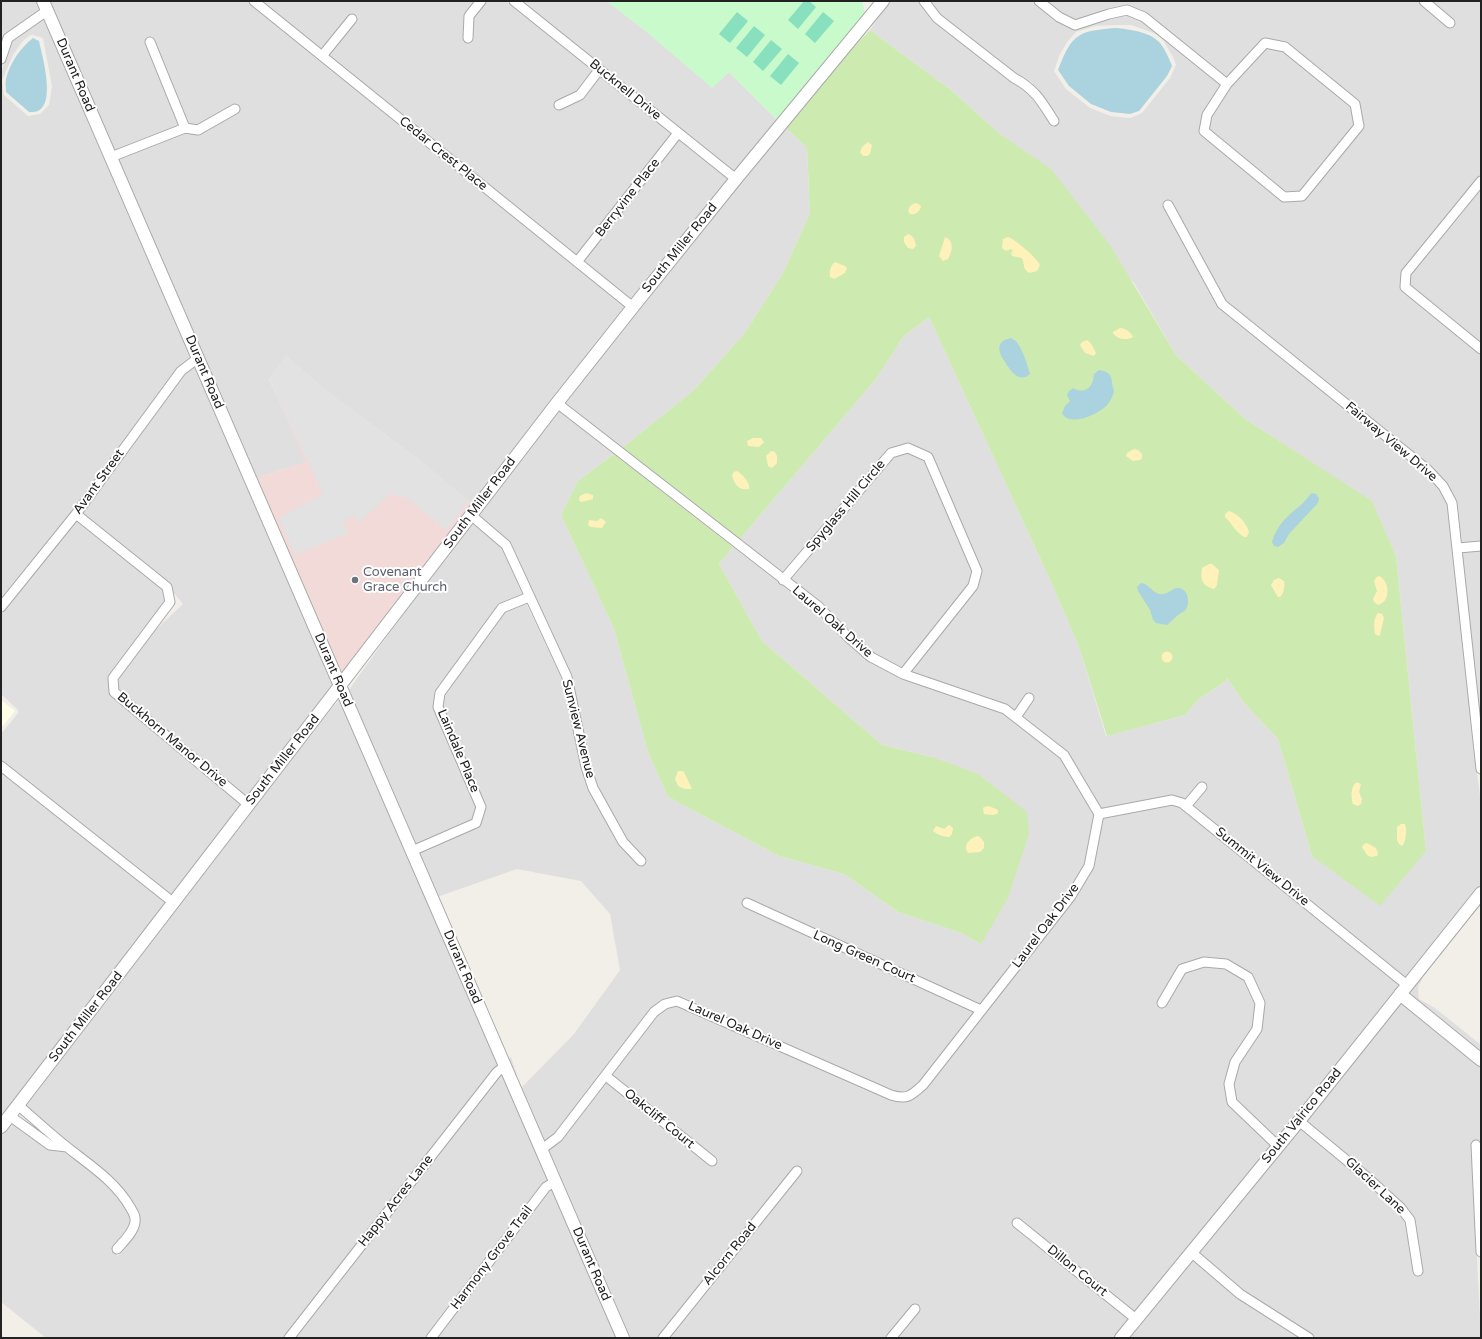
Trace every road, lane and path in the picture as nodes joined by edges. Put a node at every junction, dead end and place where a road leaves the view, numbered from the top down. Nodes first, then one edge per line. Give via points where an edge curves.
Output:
1 (254, 1) edge
2 (481, 1) edge
3 (514, 1) edge
4 (883, 1) edge
5 (924, 1) edge
6 (1039, 1) edge
7 (1424, 1) edge
8 (46, 6) edge
9 (352, 19) dead end
10 (1450, 23) dead end
11 (468, 38) dead end
12 (150, 42) dead end
13 (322, 56) junction
14 (1, 59) edge
15 (599, 70) junction
16 (1227, 84) junction
17 (559, 105) dead end
18 (235, 110) dead end
19 (1054, 121) dead end
20 (186, 128) junction
21 (678, 133) junction
22 (111, 157) junction
23 (736, 179) junction
24 (1481, 181) edge
25 (1168, 205) dead end
26 (577, 262) junction
27 (633, 307) junction
28 (1481, 349) edge
29 (198, 358) junction
30 (557, 403) junction
31 (76, 514) junction
32 (470, 515) junction
33 (1481, 546) edge
34 (1458, 548) junction
35 (783, 580) junction
36 (528, 597) junction
37 (1, 607) edge
38 (904, 674) junction
39 (340, 686) junction
40 (1029, 698) dead end
41 (1016, 717) junction
42 (1480, 747) edge
43 (1, 766) edge
44 (1481, 770) edge
45 (1202, 787) dead end
46 (249, 805) junction
47 (1186, 806) junction
48 (1099, 814) junction
49 (412, 851) junction
50 (641, 861) dead end
51 (1481, 893) edge
52 (174, 903) junction
53 (747, 903) dead end
54 (1403, 990) junction
55 (1162, 1003) dead end
56 (981, 1010) junction
57 (1481, 1060) edge
58 (505, 1066) junction
59 (606, 1076) junction
60 (18, 1105) junction
61 (10, 1116) junction
62 (1299, 1121) junction
63 (42, 1126) junction
64 (1, 1127) edge
65 (35, 1135) junction
66 (1476, 1145) dead end
67 (1278, 1146) junction
68 (67, 1147) junction
69 (542, 1149) junction
70 (712, 1161) dead end
71 (797, 1171) dead end
72 (556, 1181) junction
73 (1480, 1207) edge
74 (1017, 1223) dead end
75 (117, 1250) dead end
76 (1191, 1252) junction
77 (1481, 1252) edge
78 (1418, 1271) dead end
79 (915, 1309) dead end
80 (1136, 1319) junction
81 (289, 1338) edge
82 (431, 1338) edge
83 (623, 1338) edge
84 (663, 1338) edge
85 (891, 1338) edge
86 (1121, 1338) edge
87 (1309, 1338) edge

1 - 13 street, Cedar Crest Place
2 - 11 street via 469,16
3 - 15 street, Bucknell Drive
4 - 23 street, South Miller Road
5 - 19 street via 937,18 1027,86 1042,102
6 - 16 street via 1059,18 1075,25 1127,10 1144,17
7 - 10 street
8 - 14 street via 8,38
8 - 22 street, Durant Road
9 - 13 street
12 - 20 street
13 - 26 street, Cedar Crest Place
15 - 17 street via 580,95
15 - 21 street, Bucknell Drive
16 - 16 street via 1265,43 1285,47 1355,104 1359,126 1302,196 1284,197 1204,131 1207,115
18 - 20 street via 198,130
20 - 22 street
21 - 23 street, Bucknell Drive
21 - 26 street, Berryvine Place
22 - 29 street, Durant Road
23 - 27 street, South Miller Road
24 - 28 street via 1406,273 1405,287
25 - 34 street, Fairway View Drive via 1222,304 1428,470 1443,486 1452,503
26 - 27 street, Cedar Crest Place
27 - 30 street, South Miller Road
29 - 31 street, Avant Street via 181,371
29 - 39 street, Durant Road
30 - 32 street, South Miller Road
30 - 35 street, Laurel Oak Drive
31 - 37 street, Avant Street
31 - 46 street, Buckhorn Manor Drive via 167,587 170,602 113,678 114,692
32 - 36 street, Sunview Avenue via 506,545
32 - 39 street, South Miller Road
33 - 34 street
34 - 42 street, Fairway View Drive
35 - 38 street, Laurel Oak Drive via 818,606 871,657
35 - 38 street, Spyglass Hill Circle via 891,453 908,448 928,457 977,571 973,586
36 - 49 street, Laindale Place via 502,608 440,693 438,707 481,807 476,823
36 - 50 street, Sunview Avenue via 567,677 586,768 593,788 623,842
38 - 41 street, Laurel Oak Drive via 1005,709
39 - 46 street, South Miller Road
39 - 49 street, Durant Road
40 - 41 street
41 - 48 street, Laurel Oak Drive via 1064,755
42 - 44 street, Fairway View Drive
43 - 52 street
45 - 47 street
46 - 52 street, South Miller Road
47 - 48 street, Summit View Drive via 1182,802 1172,800
47 - 54 street, Summit View Drive
48 - 56 street, Laurel Oak Drive via 1089,866 1071,896
49 - 58 street, Durant Road
51 - 54 street, South Valrico Road
52 - 60 street, South Miller Road
53 - 56 street, Long Green Court
54 - 57 street
54 - 62 street, South Valrico Road
55 - 67 street via 1182,969 1204,962 1226,964 1248,977 1260,1003 1257,1030 1235,1062 1229,1084 1232,1102
56 - 59 street, Laurel Oak Drive via 923,1085 905,1098 891,1095 677,1001 665,1004 654,1012
58 - 69 street, Durant Road
58 - 81 street, Happy Acres Lane via 497,1072
59 - 69 street, Laurel Oak Drive via 558,1136
59 - 70 street, Oakcliff Court
60 - 61 street, South Miller Road
60 - 63 street
61 - 64 street, South Miller Road
61 - 65 street
62 - 67 street, South Valrico Road
62 - 78 street, Glacier Lane via 1400,1207 1410,1220
63 - 65 street
63 - 68 street
65 - 68 street via 50,1145
66 - 73 street
67 - 76 street, South Valrico Road
68 - 75 street via 113,1184 135,1216 133,1229
69 - 72 street, Durant Road
71 - 84 street, Alcorn Road
72 - 82 street, Harmony Grove Trail via 546,1187
72 - 83 street, Durant Road
73 - 77 street
74 - 80 street, Dillon Court
76 - 80 street, South Valrico Road
76 - 87 street via 1240,1294
79 - 85 street
80 - 86 street, South Valrico Road

